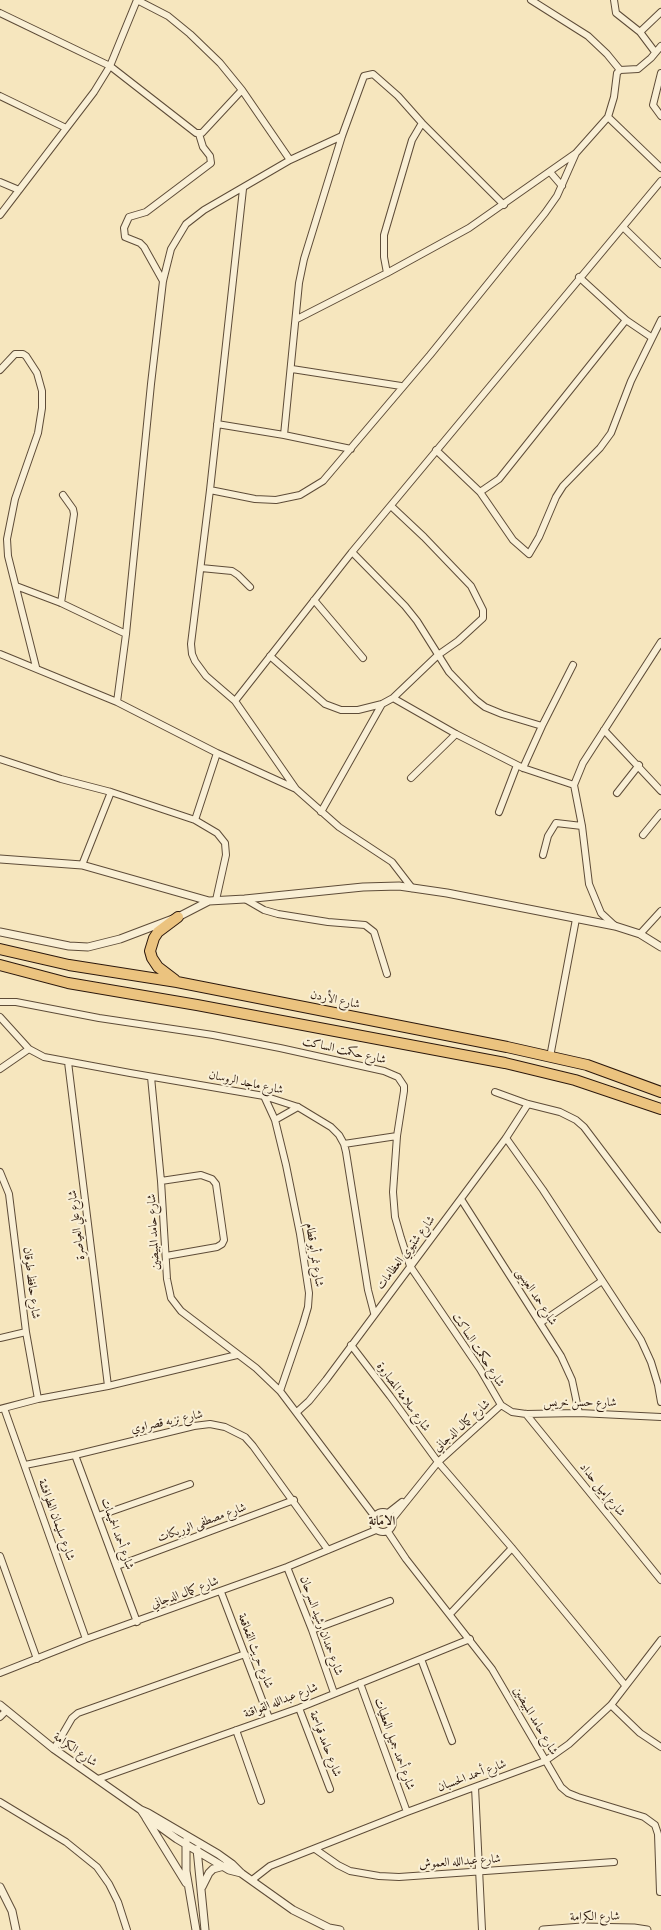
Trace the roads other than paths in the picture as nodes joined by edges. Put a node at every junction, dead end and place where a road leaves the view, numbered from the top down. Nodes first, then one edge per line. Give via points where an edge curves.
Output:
1 (137, 0) edge
2 (531, 0) edge
3 (614, 0) edge
4 (661, 12) edge
5 (0, 13) edge
6 (640, 32) junction
7 (661, 46) edge
8 (656, 52) junction
9 (110, 66) junction
10 (620, 70) junction
11 (661, 73) edge
12 (242, 90) junction
13 (0, 96) edge
14 (661, 116) edge
15 (608, 117) junction
16 (422, 123) junction
17 (66, 128) junction
18 (199, 134) junction
19 (342, 136) junction
20 (576, 153) junction
21 (290, 160) junction
22 (661, 168) edge
23 (550, 172) junction
24 (661, 181) edge
25 (0, 182) edge
26 (562, 186) junction
27 (243, 188) junction
28 (19, 190) junction
29 (504, 205) junction
30 (0, 215) edge
31 (623, 227) junction
32 (661, 264) edge
33 (387, 273) junction
34 (579, 277) junction
35 (163, 281) junction
36 (297, 319) junction
37 (626, 320) junction
38 (661, 320) edge
39 (651, 337) junction
40 (292, 369) junction
41 (0, 370) edge
42 (401, 386) junction
43 (217, 424) junction
44 (284, 435) junction
45 (351, 449) junction
46 (436, 450) junction
47 (210, 490) junction
48 (480, 492) junction
49 (63, 495) dead end
50 (391, 506) junction
51 (352, 552) junction
52 (201, 568) junction
53 (16, 586) junction
54 (250, 587) dead end
55 (314, 600) junction
56 (61, 603) junction
57 (126, 634) junction
58 (661, 642) edge
59 (0, 654) edge
60 (438, 655) junction
61 (270, 656) junction
62 (363, 658) dead end
63 (574, 665) dead end
64 (36, 667) junction
65 (393, 698) junction
66 (235, 701) junction
67 (117, 702) junction
68 (382, 704) junction
69 (542, 726) junction
70 (604, 730) junction
71 (456, 734) junction
72 (217, 753) junction
73 (0, 758) edge
74 (517, 765) junction
75 (639, 765) junction
76 (523, 768) junction
77 (411, 778) dead end
78 (574, 786) junction
79 (296, 789) junction
80 (661, 791) edge
81 (110, 792) junction
82 (617, 793) dead end
83 (321, 812) junction
84 (498, 812) dead end
85 (661, 813) edge
86 (195, 820) junction
87 (582, 826) junction
88 (643, 834) dead end
89 (543, 856) dead end
90 (0, 859) edge
91 (82, 865) junction
92 (412, 888) junction
93 (245, 899) junction
94 (212, 900) junction
95 (661, 911) edge
96 (178, 917) junction
97 (576, 919) junction
98 (615, 926) junction
99 (0, 932) edge
100 (640, 934) junction
101 (661, 947) edge
102 (0, 949) edge
103 (0, 965) edge
104 (387, 974) dead end
105 (177, 982) junction
106 (0, 1002) edge
107 (0, 1017) edge
108 (29, 1049) junction
109 (550, 1057) junction
110 (68, 1062) junction
111 (0, 1069) edge
112 (152, 1077) junction
113 (495, 1092) dead end
114 (661, 1092) edge
115 (264, 1096) junction
116 (528, 1104) junction
117 (298, 1107) junction
118 (658, 1108) edge
119 (274, 1120) junction
120 (397, 1136) junction
121 (506, 1138) junction
122 (344, 1144) junction
123 (0, 1172) edge
124 (162, 1181) junction
125 (461, 1199) junction
126 (661, 1229) edge
127 (166, 1256) junction
128 (410, 1266) junction
129 (602, 1281) junction
130 (374, 1313) junction
131 (540, 1323) junction
132 (26, 1332) junction
133 (0, 1338) edge
134 (351, 1346) junction
135 (237, 1355) junction
136 (108, 1386) junction
137 (280, 1391) junction
138 (38, 1398) junction
139 (661, 1402) edge
140 (501, 1405) junction
141 (2, 1409) edge
142 (296, 1412) junction
143 (578, 1412) junction
144 (526, 1414) junction
145 (661, 1417) edge
146 (75, 1455) junction
147 (438, 1462) junction
148 (25, 1465) junction
149 (190, 1484) dead end
150 (406, 1499) junction
151 (294, 1500) junction
152 (388, 1513) junction
153 (98, 1516) junction
154 (375, 1517) junction
155 (393, 1518) junction
156 (376, 1530) junction
157 (388, 1532) junction
158 (512, 1548) junction
159 (328, 1550) junction
160 (0, 1556) edge
161 (117, 1566) junction
162 (287, 1567) junction
163 (661, 1580) edge
164 (221, 1592) junction
165 (390, 1601) dead end
166 (450, 1614) junction
167 (137, 1622) junction
168 (312, 1630) junction
169 (86, 1639) junction
170 (470, 1639) junction
171 (661, 1640) edge
172 (245, 1654) junction
173 (37, 1659) junction
174 (421, 1659) junction
175 (0, 1674) edge
176 (360, 1683) junction
177 (625, 1685) junction
178 (334, 1693) junction
179 (611, 1705) junction
180 (0, 1706) edge
181 (299, 1708) junction
182 (6, 1711) junction
183 (0, 1717) edge
184 (268, 1718) junction
185 (236, 1730) junction
186 (452, 1741) dead end
187 (661, 1747) edge
188 (54, 1749) junction
189 (545, 1761) junction
190 (98, 1779) junction
191 (475, 1787) junction
192 (330, 1789) dead end
193 (262, 1801) dead end
194 (0, 1802) edge
195 (407, 1812) junction
196 (143, 1813) junction
197 (186, 1840) junction
198 (197, 1847) junction
199 (315, 1849) junction
200 (614, 1862) dead end
201 (224, 1866) junction
202 (479, 1871) junction
203 (241, 1873) junction
204 (252, 1880) junction
205 (187, 1884) junction
206 (0, 1887) edge
207 (201, 1889) junction
208 (660, 1892) edge
209 (582, 1928) edge
210 (16, 1930) edge
211 (127, 1930) edge
212 (196, 1930) edge
213 (205, 1930) edge
214 (340, 1930) edge
215 (482, 1930) edge
216 (543, 1930) edge
217 (647, 1930) edge

1 - 9 street
1 - 12 street via 168,16 190,34 220,63
2 - 10 street via 588,36
3 - 6 street via 616,13
4 - 6 street
5 - 9 street
6 - 8 street
7 - 8 street
8 - 10 street via 638,69
9 - 17 street
9 - 18 street
10 - 15 street
11 - 14 street via 653,105
12 - 18 street
12 - 21 street
13 - 17 street
15 - 20 street
15 - 22 street
16 - 19 street via 398,96 373,74 369,74 364,76
16 - 29 street
16 - 33 street via 412,140 384,235
17 - 28 street
18 - 35 street via 211,163 146,212 129,217 124,228 125,238 140,243
19 - 21 street
19 - 36 street via 304,259 299,283
20 - 23 street
20 - 26 street
21 - 27 street
23 - 26 street
23 - 29 street
24 - 31 street
25 - 28 street
26 - 42 street via 552,204 522,242 430,355
27 - 35 street via 204,210 186,224 171,249
27 - 43 street
28 - 30 street
29 - 33 street via 463,232
31 - 32 street
31 - 34 street
33 - 36 street
34 - 37 street
34 - 46 street
35 - 57 street via 150,384
36 - 40 street
37 - 39 street
37 - 48 street via 499,479
38 - 39 street
39 - 48 street via 611,433 556,496 539,537 528,554 513,540
40 - 42 street
40 - 44 street
41 - 53 street via 15,354 26,356 37,373 42,400 38,433 8,524 8,556
42 - 45 street
43 - 44 street
43 - 47 street
44 - 45 street
45 - 47 street via 323,481 290,498 255,499
46 - 48 street
46 - 50 street
47 - 52 street
49 - 56 street via 74,514
50 - 51 street
50 - 60 street via 458,571 484,610 483,618
51 - 55 street
51 - 60 street via 405,606
52 - 54 street via 232,571
52 - 66 street via 191,644 192,654 206,676
53 - 56 street
53 - 64 street
55 - 61 street
55 - 62 street
56 - 57 street
57 - 67 street
58 - 70 street
59 - 64 street
60 - 65 street
60 - 69 street via 456,681 485,707
61 - 66 street
61 - 68 street via 319,699 332,707 350,711
63 - 69 street
64 - 67 street
65 - 68 street
65 - 71 street
66 - 79 street
67 - 72 street
68 - 83 street
69 - 76 street
70 - 75 street
70 - 78 street via 583,764
71 - 74 street
71 - 77 street
72 - 79 street
72 - 86 street
73 - 81 street via 60,779
74 - 76 street
74 - 84 street
75 - 80 street
75 - 82 street
76 - 78 street
78 - 87 street
79 - 83 street
81 - 86 street
81 - 91 street
83 - 92 street via 352,837 392,862
85 - 88 street
86 - 94 street via 217,833 225,843 226,855
87 - 89 street via 556,823 548,836
87 - 98 street via 591,890 601,912
90 - 91 street
91 - 94 street
92 - 93 street via 363,887
92 - 97 street via 447,892
93 - 94 street
93 - 104 street via 264,910 278,914 366,925 374,932
94 - 96 street
95 - 100 street
96 - 99 street via 120,939 88,947 69,946
96 - 105 highway via 158,932 150,951 158,967
97 - 98 street
97 - 109 street
98 - 100 street
100 - 101 street
102 - 105 highway, شارع الأردن via 69,965
103 - 118 highway via 68,983 505,1063 575,1080
105 - 109 highway, شارع الأردن
106 - 120 street, شارع حكمت الساكت via 16,1002 99,1018 213,1035 384,1071 398,1077 404,1086
107 - 108 street, شارع ماجد الروسان
108 - 110 street, شارع ماجد الروسان via 44,1057
108 - 111 street
109 - 114 highway, شارع الأردن via 587,1065
110 - 112 street, شارع ماجد الروسان
110 - 136 street, شارع علي العياصرة
112 - 115 street, شارع ماجد الروسان
112 - 124 street, شارع حامد المبيضين
113 - 116 street
115 - 117 street, شارع ماجد الروسان
115 - 119 street, شارع نمر أبو قطام
116 - 121 street, شارع شتيوي العظامات
116 - 126 street via 560,1112 576,1120
117 - 119 street
117 - 122 street, شارع ماجد الروسان via 331,1127
119 - 137 street, شارع نمر أبو قطام via 300,1234 309,1293 303,1324
120 - 122 street
120 - 128 street, شارع حكمت الساكت via 393,1192 395,1217
121 - 125 street, شارع شتيوي العظامات
121 - 129 street
122 - 130 street, شارع ماجد الروسان
123 - 132 street, شارع حافظ طوقان via 9,1194
124 - 127 street, شارع حامد المبيضين
124 - 127 street via 201,1175 212,1179 216,1184 224,1240 219,1247
125 - 128 street, شارع شتيوي العظامات
125 - 131 street, شارع حمد العيسى
127 - 135 street, شارع حامد المبيضين via 169,1291 175,1304 190,1319
128 - 130 street, شارع شتيوي العظامات
128 - 140 street, شارع حكمت الساكت via 480,1368
129 - 131 street
129 - 139 street via 641,1340 651,1362
130 - 134 street, شارع شتيوي العظامات
131 - 143 street, شارع حمد العيسى via 561,1356 572,1380
132 - 133 street
132 - 138 street, شارع حافظ طوقان
134 - 142 street, شارع شتيوي العظامات via 316,1393
134 - 147 street, شارع سلامة المصاروة
135 - 136 street
135 - 137 street, شارع حامد المبيضين via 256,1368
136 - 138 street
137 - 142 street, شارع حامد المبيضين
138 - 141 street
140 - 144 street, شارع حسن خريس via 512,1412
140 - 147 street, شارع كمال الدجاني
141 - 148 street, شارع سليمان الطوافشة
142 - 154 street, شارع حامد المبيضين
143 - 144 street, شارع حسن خريس
143 - 145 street, شارع حسن خريس
144 - 163 street, شارع إميل حداد
146 - 148 street, شارع نزيه قصراوي
146 - 151 street, شارع نزيه قصراوي via 194,1426 210,1424 225,1427 236,1431 249,1442
146 - 153 street, شارع أحمد الحميمات
147 - 150 street, شارع كمال الدجاني
147 - 158 street, شارع سلامة المصاروة
148 - 169 street, شارع سليمان الطوافشة
149 - 153 street
150 - 152 street, شارع كمال الدجاني
150 - 155 street, شارع كمال الدجاني
151 - 159 street, شارع نزيه قصراوي
151 - 161 street, شارع مصطفى الوريكات
152 - 154 street via 379,1513
152 - 155 street
153 - 161 street, شارع أحمد الحميمات
154 - 156 street via 373,1523
155 - 157 street via 393,1526
156 - 157 street
156 - 159 street, شارع كمال الدجاني
157 - 166 street, شارع حامد المبيضين
158 - 166 street
158 - 177 street, شارع سلامة المصاروة
159 - 162 street, شارع كمال الدجاني
160 - 173 street
161 - 167 street, شارع أحمد الحميمات
162 - 164 street, شارع كمال الدجاني
162 - 168 street, شارع حمدان رشيد السرحان
164 - 167 street, شارع كمال الدجاني
164 - 172 street, شارع حريث القعاقعة
165 - 168 street
166 - 170 street, شارع حامد المبيضين
167 - 169 street, شارع كمال الدجاني
168 - 178 street, شارع حمدان رشيد السرحان
169 - 173 street, شارع كمال الدجاني
170 - 174 street, شارع عبدالله القواقنة
170 - 189 street, شارع حامد المبيضين via 492,1669
171 - 177 street, شارع أحمد الحسبان
172 - 184 street, شارع حريث القعاقعة
172 - 188 street via 78,1712
173 - 175 street, شارع كمال الدجاني
174 - 176 street, شارع عبدالله القواقنة
174 - 186 street
176 - 178 street, شارع عبدالله القواقنة
176 - 195 street, شارع أحمد جميل العطيات
177 - 179 street, شارع أحمد الحسبان
178 - 181 street, شارع عبدالله القواقنة
179 - 187 street via 640,1733
179 - 189 street, شارع أحمد الحسبان via 569,1744
180 - 182 street, شارع الكرامة
181 - 184 street, شارع عبدالله القواقنة
181 - 192 street, شارع حامد قواسمة
182 - 183 street
182 - 188 street, شارع الكرامة
184 - 185 street, شارع عبدالله القواقنة
185 - 190 street, شارع عبدالله القواقنة
185 - 193 street
188 - 190 street, شارع الكرامة
189 - 191 street, شارع أحمد الحسبان
189 - 208 street, شارع حامد المبيضين via 561,1787 568,1793 644,1817 655,1825 658,1834
190 - 196 street, شارع الكرامة
191 - 195 street, شارع أحمد الحسبان
191 - 202 street
194 - 211 street via 66,1842 97,1867 118,1902
195 - 199 street, شارع أحمد الحسبان
196 - 197 street, شارع الكرامة via 148,1812
196 - 205 street
197 - 198 street, شارع الكرامة
197 - 205 street
198 - 201 street, شارع الكرامة
198 - 203 street, شارع الكرامة via 218,1854
198 - 207 street
199 - 202 street, شارع عبدالله العموش via 338,1865 379,1876
199 - 204 street, شارع أحمد الحسبان via 270,1866
200 - 202 street, شارع عبدالله العموش
201 - 203 street, شارع الكرامة
201 - 207 street via 209,1873
202 - 215 street
203 - 204 street, شارع الكرامة
204 - 214 street, شارع الكرامة via 293,1910 329,1928
205 - 212 street
206 - 210 street via 12,1911
207 - 213 street
209 - 216 street, شارع الكرامة
209 - 217 street, شارع الكرامة

